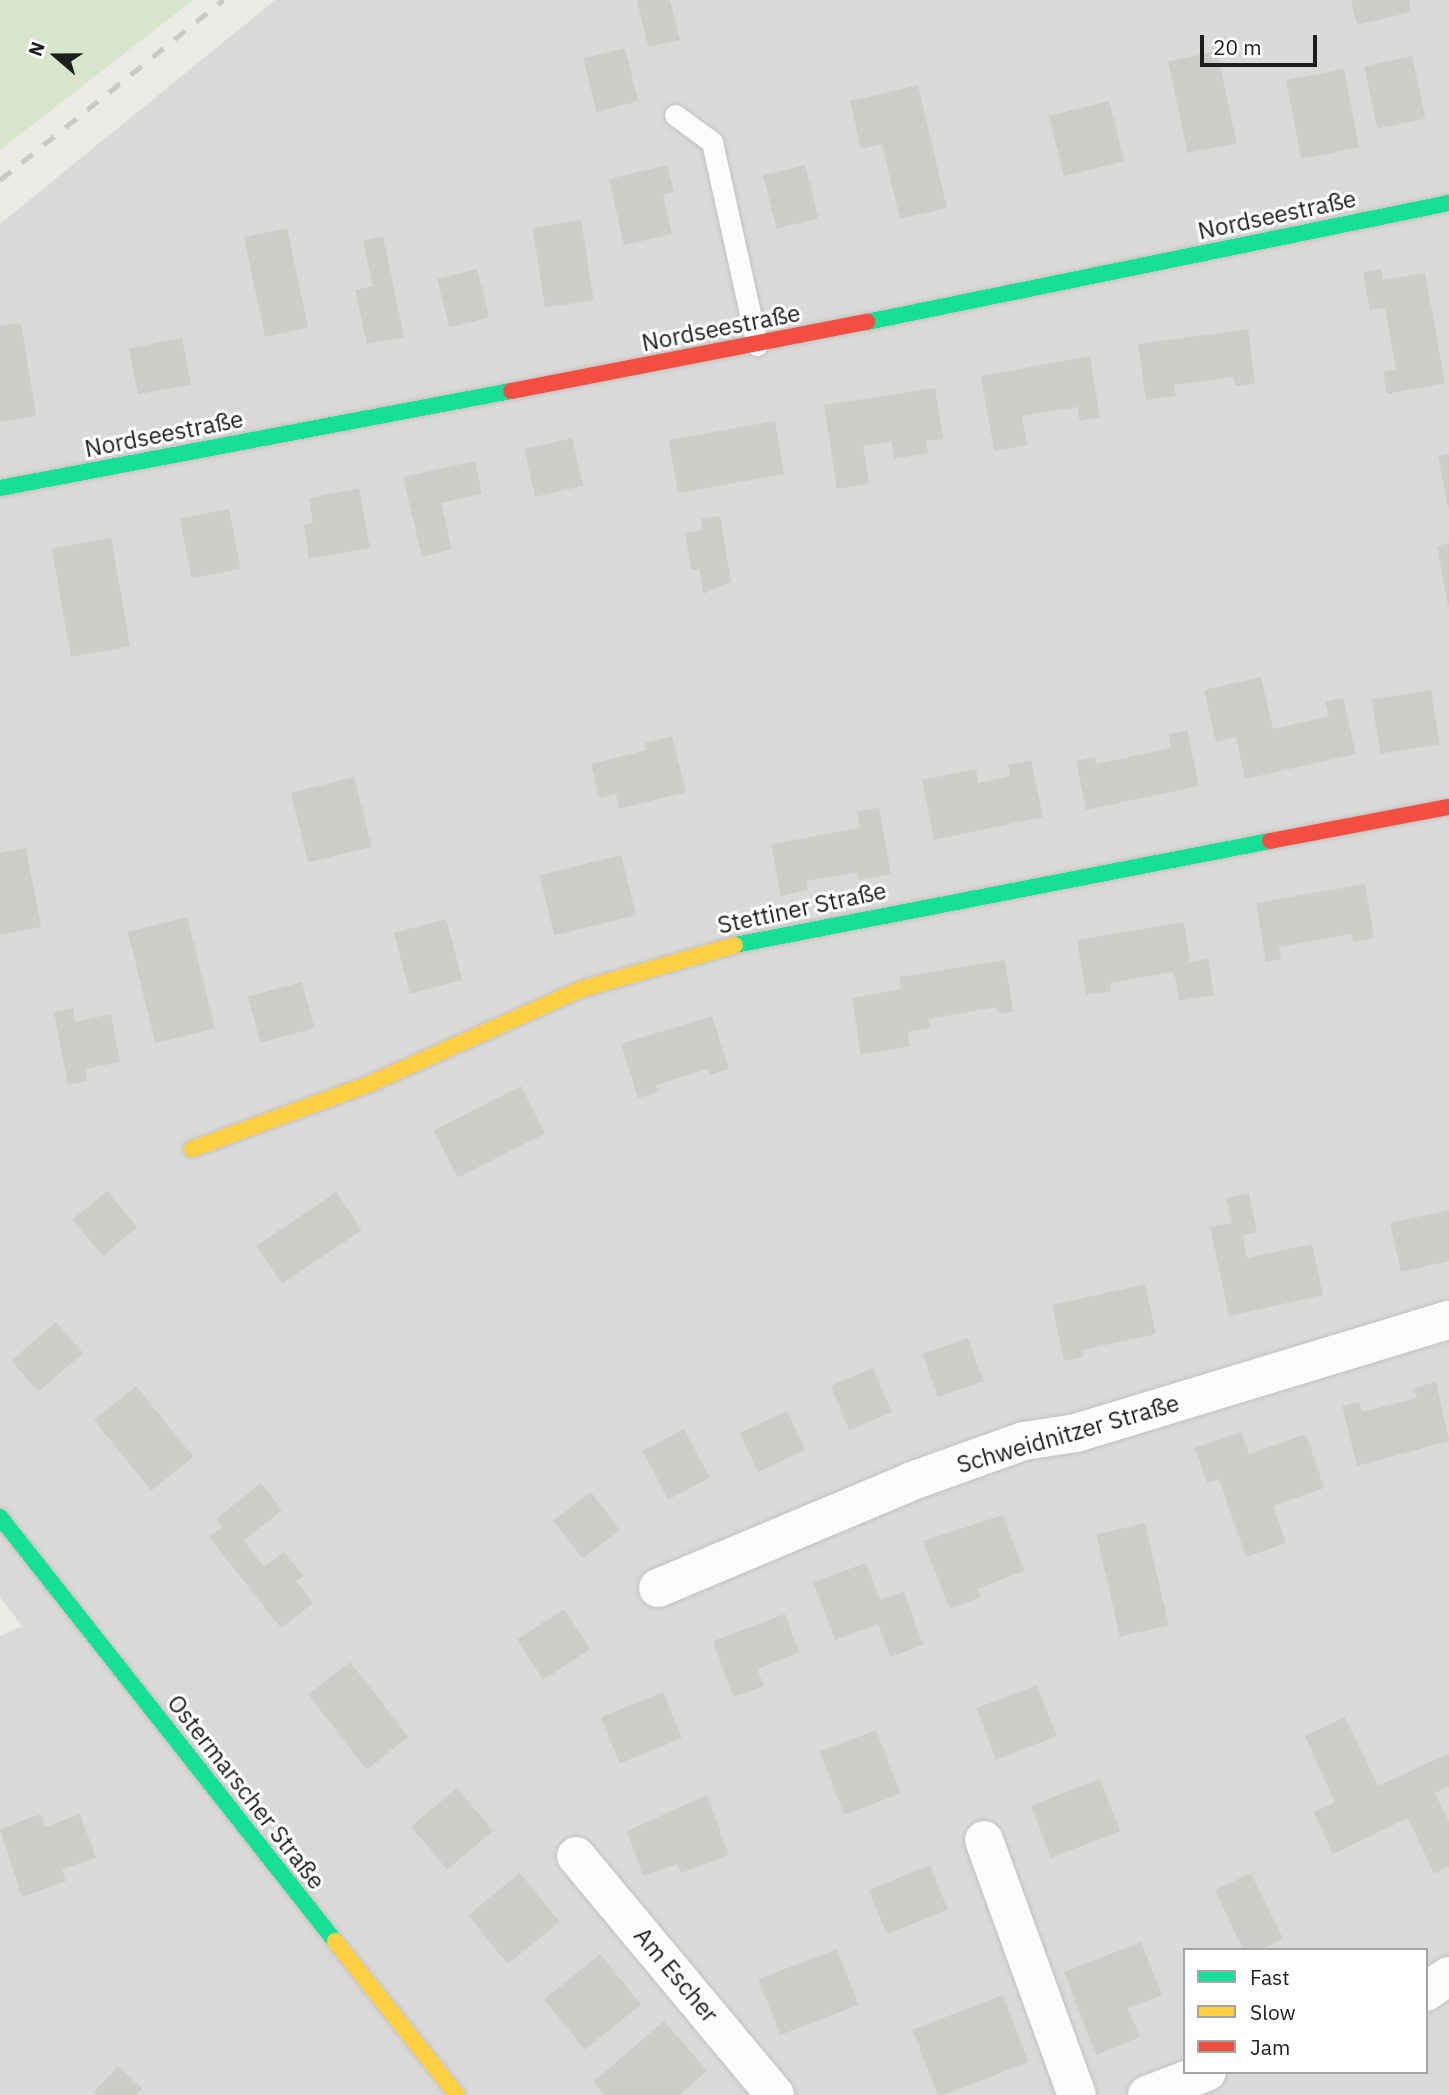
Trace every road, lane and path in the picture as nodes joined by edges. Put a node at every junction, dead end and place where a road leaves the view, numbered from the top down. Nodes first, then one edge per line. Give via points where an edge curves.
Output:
1 (675, 115) dead end
2 (1449, 203) edge
3 (757, 345) junction
4 (0, 488) edge
5 (1449, 807) edge
6 (192, 1149) dead end
7 (1449, 1320) edge
8 (0, 1517) edge
9 (658, 1588) dead end
10 (984, 1840) dead end
11 (576, 1856) dead end
12 (1449, 1976) edge
13 (1428, 1991) edge
14 (1202, 2074) edge
15 (457, 2095) edge
16 (775, 2095) edge
17 (1077, 2095) edge
18 (1147, 2095) edge

1 - 3 lane via 712,142
2 - 3 street, Nordseestraße
3 - 4 street, Nordseestraße
5 - 6 street, Stettiner Straße via 747,940 582,989 367,1085
7 - 9 street, Schweidnitzer Straße via 1076,1433 1024,1441 912,1481 762,1548
8 - 15 street, Ostermarscher Straße
10 - 17 street
11 - 16 street, Am Escher
12 - 13 street
14 - 18 street

